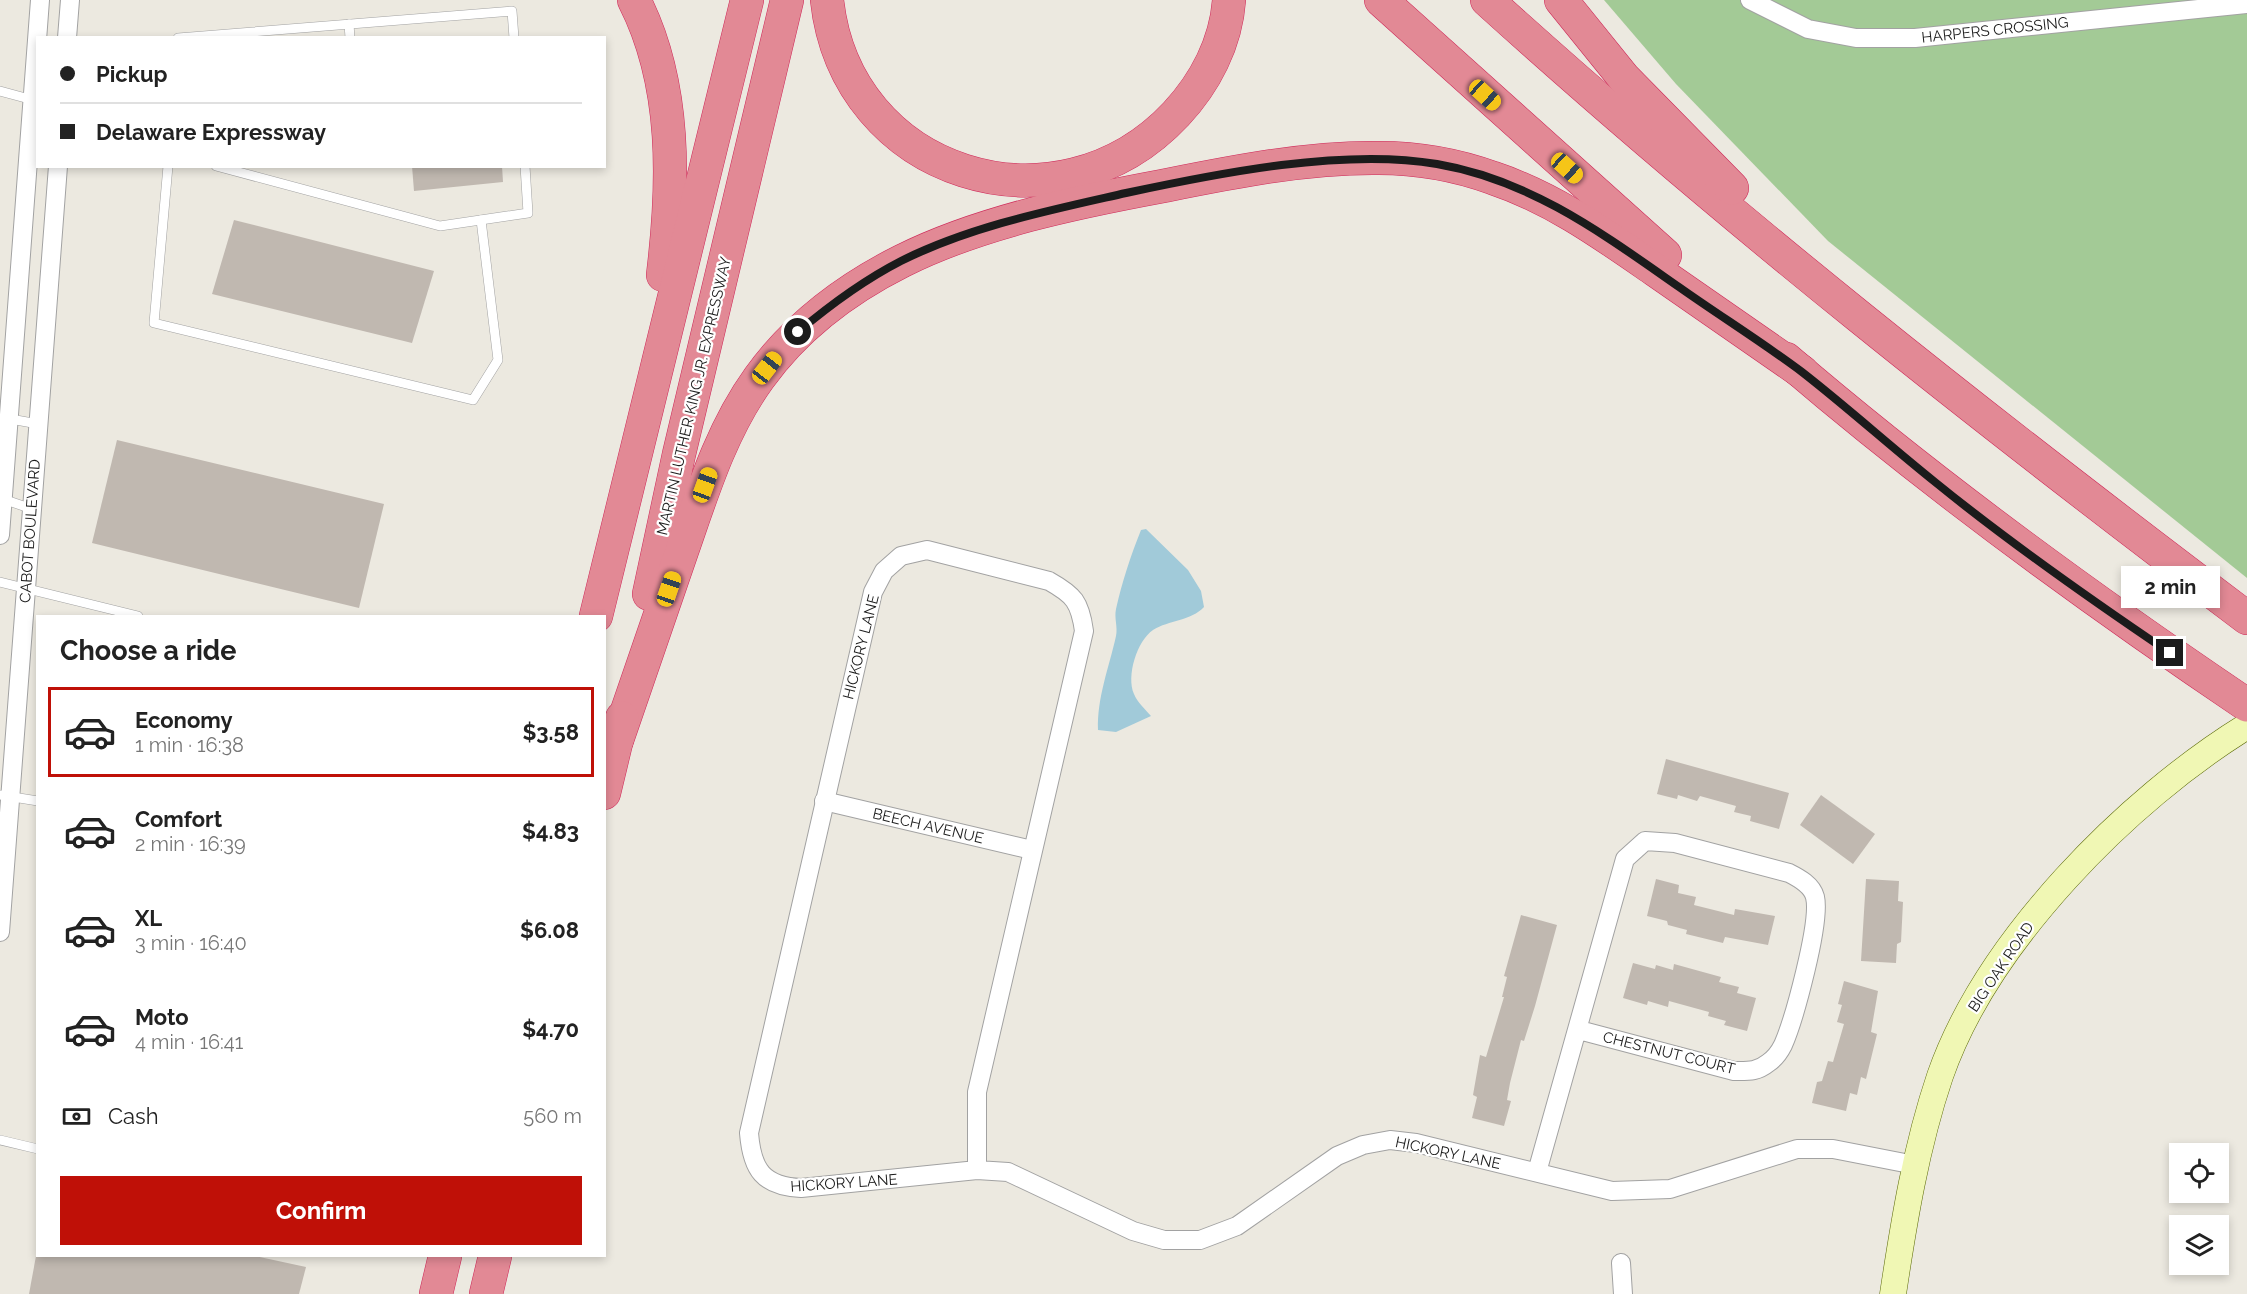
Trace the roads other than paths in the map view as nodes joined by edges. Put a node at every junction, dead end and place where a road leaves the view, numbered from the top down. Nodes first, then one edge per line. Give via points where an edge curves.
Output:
1 (40, 0) edge
2 (70, 0) edge
3 (634, 0) edge
4 (747, 0) edge
5 (787, 0) edge
6 (826, 0) edge
7 (1229, 0) edge
8 (1381, 0) edge
9 (1487, 0) edge
10 (1562, 0) edge
11 (1750, 0) edge
12 (2247, 4) edge
13 (349, 24) junction
14 (37, 36) edge
15 (67, 36) edge
16 (202, 36) edge
17 (350, 36) edge
18 (514, 36) edge
19 (36, 57) edge
20 (0, 92) edge
21 (33, 99) junction
22 (34, 139) edge
23 (58, 168) edge
24 (168, 168) edge
25 (223, 168) edge
26 (525, 168) edge
27 (481, 220) junction
28 (1853, 311) junction
29 (1802, 372) junction
30 (5, 418) edge
31 (38, 424) junction
32 (640, 434) junction
33 (1, 498) edge
34 (32, 509) junction
35 (0, 536) edge
36 (0, 582) edge
37 (26, 586) junction
38 (134, 615) edge
39 (596, 615) edge
40 (2247, 618) edge
41 (2247, 705) edge
42 (2247, 726) edge
43 (617, 740) junction
44 (606, 785) edge
45 (5, 795) edge
46 (36, 801) edge
47 (824, 801) junction
48 (4, 837) edge
49 (1032, 850) junction
50 (0, 932) edge
51 (1579, 1030) junction
52 (0, 1140) edge
53 (36, 1149) edge
54 (1915, 1165) junction
55 (977, 1170) junction
56 (1537, 1172) junction
57 (445, 1257) edge
58 (495, 1257) edge
59 (1622, 1263) dead end
60 (436, 1294) edge
61 (486, 1294) edge
62 (1623, 1294) edge
63 (1893, 1294) edge

1 - 14 street, CABOT BOULEVARD
2 - 15 street
3 - 32 highway via 664,94 670,159 668,234
4 - 32 highway
5 - 43 highway, MARTIN LUTHER KING JR. EXPRESSWAY via 679,454
6 - 7 highway via 846,70 867,104 896,134 951,167 994,179 1037,181 1103,167 1139,147 1169,122 1195,91 1214,59
8 - 29 highway via 1616,213
9 - 28 highway via 1669,161
10 - 28 highway via 1600,51 1646,102
11 - 12 street, HARPERS CROSSING via 1808,29 1856,38 1915,38
13 - 16 lane
13 - 17 lane
13 - 18 lane via 512,11
19 - 21 street, CABOT BOULEVARD
20 - 21 lane
21 - 22 street, CABOT BOULEVARD
22 - 30 street, CABOT BOULEVARD
23 - 31 street, CABOT BOULEVARD
24 - 27 lane via 154,323 473,400 498,360
25 - 27 lane via 440,226
26 - 27 lane via 528,213
28 - 40 highway
29 - 41 highway via 2014,543
29 - 43 highway via 1563,209 1507,182 1436,163 1363,158 1258,169 1077,204 989,229 925,250 846,293 798,332 758,380 739,408 711,469
30 - 31 lane
30 - 33 street, CABOT BOULEVARD
31 - 34 street, CABOT BOULEVARD
32 - 39 highway
33 - 34 lane
33 - 35 street, CABOT BOULEVARD
34 - 37 street, CABOT BOULEVARD
36 - 37 lane
37 - 38 lane
37 - 45 street, CABOT BOULEVARD
42 - 54 street, BIG OAK ROAD via 2178,774 2095,849 2042,907 1981,991 1941,1075
43 - 44 highway, MARTIN LUTHER KING JR. EXPRESSWAY
45 - 46 lane
45 - 48 street, CABOT BOULEVARD
47 - 49 street, BEECH AVENUE
47 - 49 street, HICKORY LANE via 873,592 884,571 901,556 927,550 1049,581 1067,591 1081,608 1084,631
47 - 55 street, HICKORY LANE via 749,1132 750,1154 762,1176 780,1187
48 - 50 street, CABOT BOULEVARD
49 - 55 street, HICKORY LANE via 977,1092
51 - 51 street, CHESTNUT COURT via 1625,859 1645,842 1675,843 1789,873 1803,880 1815,894 1814,927 1791,1021 1782,1047 1756,1071 1734,1071
51 - 56 street, CHESTNUT COURT
52 - 53 lane
54 - 56 street, HICKORY LANE via 1833,1149 1797,1149 1670,1189 1612,1191
54 - 63 street, BIG OAK ROAD
55 - 56 street, HICKORY LANE via 1008,1172 1133,1232 1164,1240 1200,1240 1237,1226 1337,1156 1363,1145 1390,1140
57 - 60 highway
58 - 61 highway
59 - 62 street

